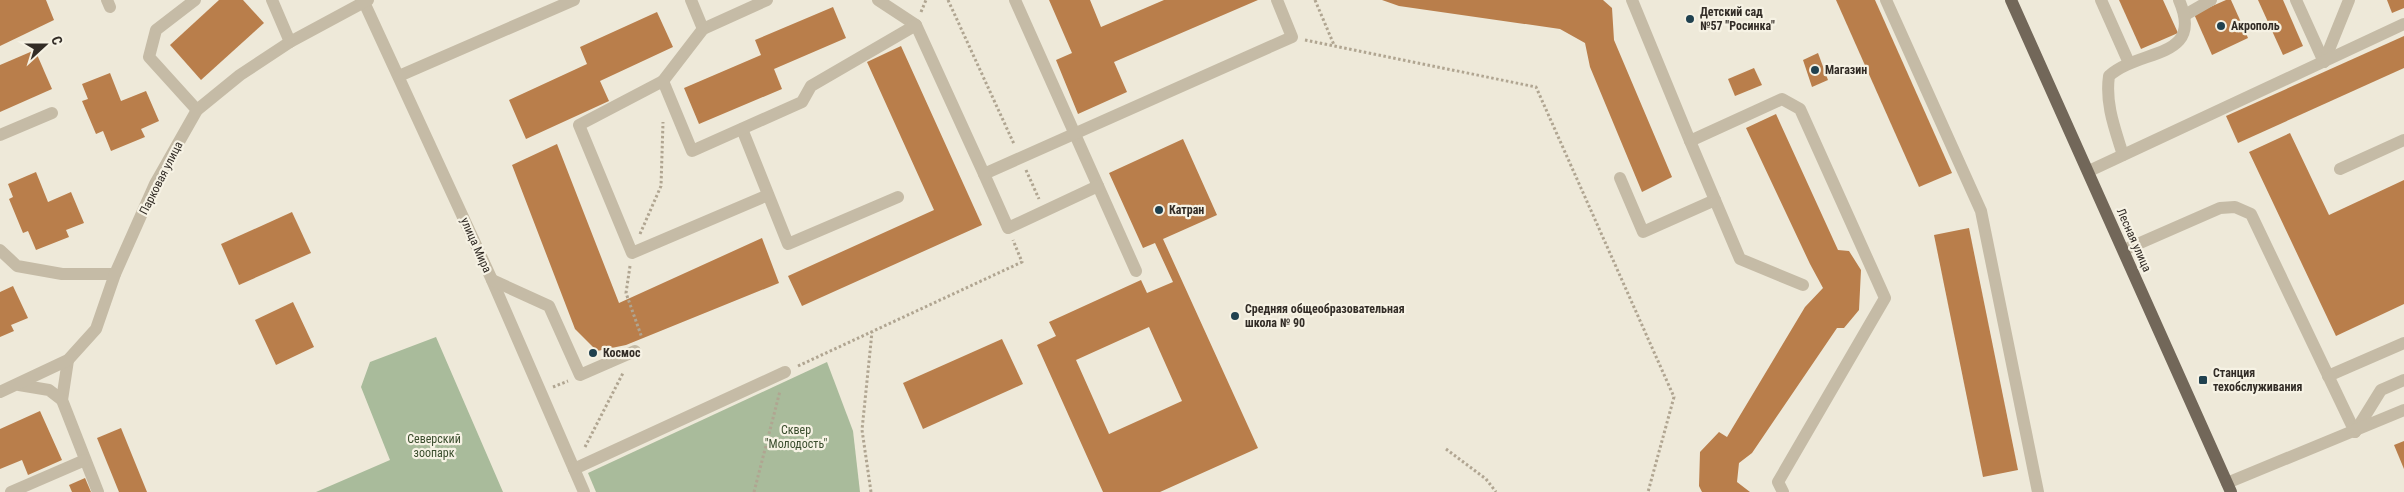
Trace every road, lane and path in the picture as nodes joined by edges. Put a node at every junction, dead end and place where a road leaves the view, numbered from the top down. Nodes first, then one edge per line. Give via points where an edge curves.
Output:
1 (195, 0) edge
2 (272, 0) edge
3 (574, 0) edge
4 (691, 0) edge
5 (767, 0) edge
6 (878, 0) edge
7 (948, 0) edge
8 (1015, 0) edge
9 (1277, 0) edge
10 (1315, 0) edge
11 (1632, 0) edge
12 (1886, 0) edge
13 (2011, 0) edge
14 (2101, 0) edge
15 (2179, 0) edge
16 (2211, 0) edge
17 (2296, 0) edge
18 (2349, 0) edge
19 (365, 1) edge
20 (2186, 15) junction
21 (2404, 24) edge
22 (916, 25) junction
23 (703, 29) junction
24 (1292, 37) junction
25 (290, 42) junction
26 (1334, 46) junction
27 (2324, 62) junction
28 (2129, 63) junction
29 (399, 76) junction
30 (663, 81) junction
31 (197, 110) junction
32 (52, 113) dead end
33 (663, 119) dead end
34 (742, 129) junction
35 (0, 134) edge
36 (1074, 134) junction
37 (2404, 140) edge
38 (1690, 141) junction
39 (2123, 155) junction
40 (1021, 158) junction
41 (2340, 169) dead end
42 (2089, 171) junction
43 (984, 174) junction
44 (1620, 178) dead end
45 (1098, 186) junction
46 (768, 194) junction
47 (898, 197) dead end
48 (1715, 200) junction
49 (1045, 210) junction
50 (1008, 228) junction
51 (0, 250) edge
52 (2124, 250) junction
53 (632, 252) junction
54 (1136, 271) dead end
55 (115, 274) junction
56 (492, 280) junction
57 (1803, 285) dead end
58 (872, 332) junction
59 (2404, 343) edge
60 (635, 351) junction
61 (68, 360) junction
62 (785, 372) junction
63 (580, 375) junction
64 (2328, 376) junction
65 (2404, 380) edge
66 (19, 385) junction
67 (0, 392) edge
68 (541, 393) junction
69 (62, 400) junction
70 (2404, 410) edge
71 (2354, 432) junction
72 (1446, 449) dead end
73 (85, 460) junction
74 (574, 469) junction
75 (2229, 488) edge
76 (11, 492) edge
77 (98, 492) edge
78 (584, 492) edge
79 (754, 492) edge
80 (871, 492) edge
81 (1496, 492) edge
82 (1648, 492) edge
83 (1783, 492) edge
84 (2038, 492) edge

1 - 31 street via 156,30 148,57
2 - 25 street
3 - 29 street
4 - 23 street
5 - 23 street
6 - 22 street
7 - 40 path
8 - 36 street
9 - 24 street
10 - 26 path
11 - 38 street
12 - 84 street via 1980,211
13 - 42 main road, Лесная улица
14 - 28 street
15 - 20 street
16 - 20 street
17 - 27 street
18 - 27 street
19 - 25 street, Парковая улица
19 - 29 street, улица Мира
20 - 28 street via 2185,33 2177,44
21 - 27 street
22 - 34 street via 811,86 802,102
22 - 43 street
23 - 30 street
24 - 26 path
24 - 36 street
25 - 31 street, Парковая улица via 240,75
26 - 82 path via 1536,87 1674,397
27 - 39 street
28 - 39 street via 2109,76 2107,91
29 - 56 street, улица Мира
30 - 34 street via 692,151
30 - 53 street via 579,125
31 - 55 street, Парковая улица via 155,184
32 - 35 street
33 - 53 path via 661,186
34 - 46 street
36 - 40 street
36 - 45 street
37 - 41 street
38 - 48 street
38 - 83 street via 1782,99 1800,109 1885,298 1778,482
39 - 42 street
40 - 43 street
40 - 49 path
42 - 52 main road, Лесная улица
43 - 50 street
44 - 48 street via 1643,232
45 - 49 street
45 - 54 street
46 - 47 street via 788,244
46 - 53 street
48 - 57 street via 1740,258
49 - 50 street
50 - 58 path via 1022,262
51 - 55 street via 17,266 62,274
52 - 64 street via 2220,208 2234,208 2251,214
52 - 75 main road, Лесная улица
53 - 60 path via 626,293 645,345
55 - 61 street, Парковая улица via 96,329
56 - 63 street via 549,306
56 - 68 street, улица Мира
58 - 62 path
58 - 80 path via 862,430
59 - 64 street
60 - 63 street
60 - 74 path
61 - 66 street, Парковая улица
61 - 69 street
62 - 74 street
62 - 79 path
63 - 68 path
64 - 71 street
65 - 71 street via 2380,390
66 - 67 street, Парковая улица
66 - 69 street via 49,390
68 - 74 street, улица Мира
69 - 73 street
70 - 71 street
71 - 75 street
72 - 81 path via 1486,479
73 - 76 street
73 - 77 street
74 - 78 street, улица Мира

